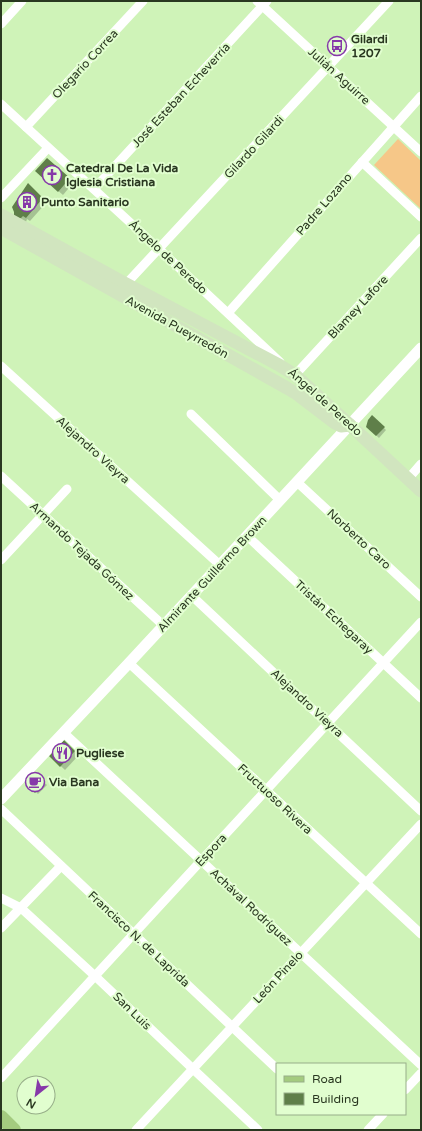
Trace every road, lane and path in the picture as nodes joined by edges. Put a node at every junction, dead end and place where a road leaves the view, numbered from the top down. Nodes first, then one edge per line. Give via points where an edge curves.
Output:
1 (22, 1) edge
2 (143, 1) edge
3 (389, 1) edge
4 (262, 3) edge
5 (1, 24) edge
6 (328, 67) junction
7 (421, 96) edge
8 (1, 104) edge
9 (394, 126) junction
10 (26, 127) junction
11 (48, 148) junction
12 (421, 152) edge
13 (362, 162) junction
14 (94, 189) junction
15 (1, 198) edge
16 (1, 215) edge
17 (421, 217) edge
18 (1, 228) edge
19 (421, 238) edge
20 (159, 249) junction
21 (123, 289) junction
22 (228, 313) junction
23 (421, 348) edge
24 (1, 366) edge
25 (294, 375) junction
26 (191, 414) dead end
27 (350, 425) junction
28 (421, 464) edge
29 (1, 476) edge
30 (408, 479) junction
31 (297, 482) junction
32 (67, 489) dead end
33 (421, 491) edge
34 (280, 500) junction
35 (43, 515) junction
36 (247, 536) junction
37 (1, 560) edge
38 (220, 565) junction
39 (192, 596) junction
40 (421, 596) edge
41 (421, 622) edge
42 (164, 626) junction
43 (383, 663) junction
44 (130, 664) junction
45 (421, 698) edge
46 (328, 723) junction
47 (64, 733) junction
48 (266, 790) junction
49 (1, 799) edge
50 (1, 808) edge
51 (421, 810) edge
52 (421, 824) edge
53 (201, 860) junction
54 (61, 866) junction
55 (366, 883) junction
56 (1, 898) edge
57 (21, 908) junction
58 (1, 928) edge
59 (134, 934) junction
60 (421, 934) edge
61 (301, 953) junction
62 (95, 976) junction
63 (232, 1027) junction
64 (421, 1065) edge
65 (276, 1068) edge
66 (193, 1069) junction
67 (421, 1073) edge
68 (1, 1078) edge
69 (406, 1089) edge
70 (382, 1115) edge
71 (1, 1117) edge
72 (14, 1130) edge
73 (136, 1130) edge
74 (258, 1130) edge
75 (368, 1130) edge

1 - 5 street
2 - 10 street, Olegario Correa
3 - 6 street, Gilardo Gilardi
4 - 6 street, Julián Aguirre
4 - 14 street, José Esteban Echeverría
6 - 9 street, Julián Aguirre
6 - 20 street, Gilardo Gilardi
7 - 9 street, Padre Lozano
8 - 10 street, Ángelo de Peredo
9 - 12 street, Julián Aguirre
9 - 13 street, Padre Lozano
10 - 11 street, Ángelo de Peredo
11 - 14 street, Ángelo de Peredo
11 - 15 street
13 - 17 street
13 - 22 street, Padre Lozano
14 - 20 street, Ángelo de Peredo
16 - 21 main road, Avenida Pueyrredón
18 - 21 main road, Avenida Pueyrredón
19 - 25 street, Blamey Lafore
20 - 21 street, Gilardo Gilardi
20 - 22 street, Ángelo de Peredo
21 - 25 main road, Avenida Pueyrredón via 279,365
21 - 27 main road, Avenida Pueyrredón via 297,394 335,423 341,426
22 - 25 street, Ángel de Peredo
23 - 27 street, Almirante Guillermo Brown
24 - 38 street, Alejandro Vieyra
25 - 27 main road, Ángel de Peredo
26 - 34 street
27 - 30 main road, Ángel de Peredo
27 - 31 street, Almirante Guillermo Brown
28 - 30 street
29 - 35 street, Armando Tejada Gómez
30 - 33 main road, Ángel de Peredo
31 - 34 street, Almirante Guillermo Brown
31 - 40 street, Norberto Caro
32 - 35 street
34 - 36 street, Almirante Guillermo Brown
35 - 37 street
35 - 42 street, Armando Tejada Gómez
36 - 38 street, Almirante Guillermo Brown
36 - 43 street, Tristán Echegaray
38 - 39 street, Almirante Guillermo Brown
39 - 42 street, Almirante Guillermo Brown
39 - 46 street, Alejandro Vieyra
41 - 43 street, Espora
42 - 44 street, Almirante Guillermo Brown
43 - 45 street, Tristán Echegaray
43 - 46 street, Espora
44 - 47 street, Almirante Guillermo Brown
44 - 48 street, Fructuoso Rivera
46 - 48 street, Espora
46 - 51 street, Alejandro Vieyra
47 - 49 street, Almirante Guillermo Brown
47 - 53 street, Achával Rodríguez
48 - 53 street, Espora
48 - 55 street, Fructuoso Rivera
50 - 54 street, Francisco N. de Laprida
52 - 55 street, León Pinelo
53 - 59 street, Espora
53 - 61 street, Achával Rodríguez
54 - 57 street
54 - 59 street, Francisco N. de Laprida
55 - 60 street, Fructuoso Rivera
55 - 61 street, León Pinelo
56 - 57 street, San Luis
57 - 58 street
57 - 62 street, San Luis
59 - 62 street, Espora
59 - 63 street, Francisco N. de Laprida
61 - 63 street, León Pinelo
61 - 64 street, Achával Rodríguez
62 - 66 street, San Luis
62 - 68 street, Espora
63 - 65 street, Francisco N. de Laprida
63 - 66 street, León Pinelo
66 - 73 street, León Pinelo
66 - 74 street, San Luis
67 - 69 street
70 - 75 street
71 - 72 main road

